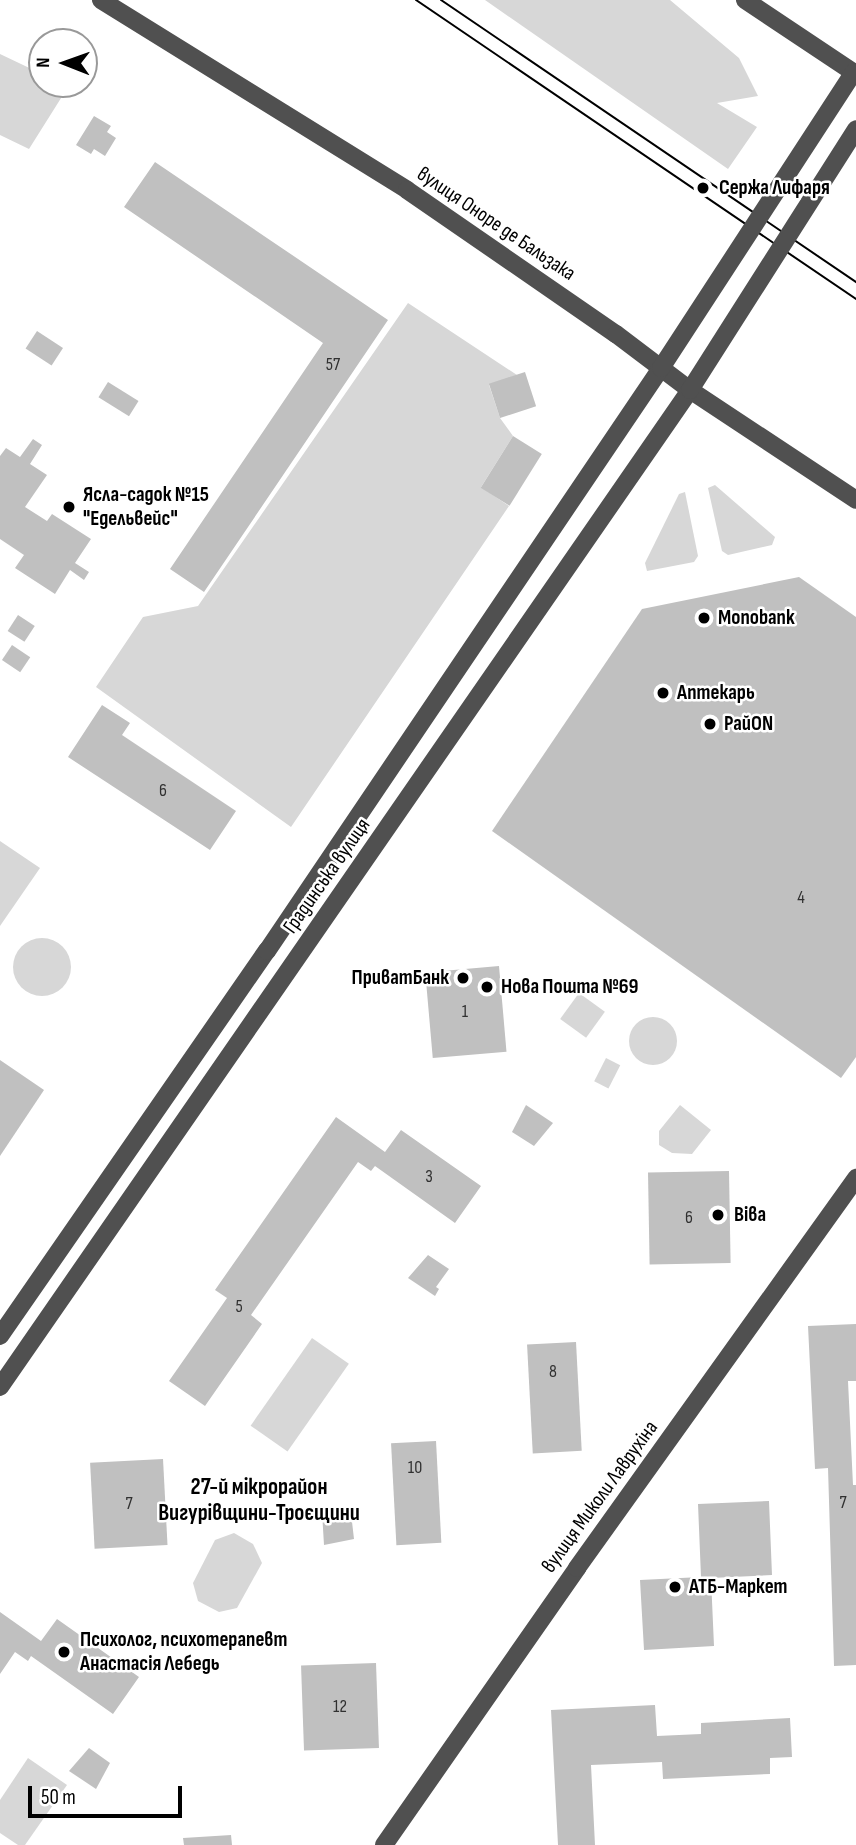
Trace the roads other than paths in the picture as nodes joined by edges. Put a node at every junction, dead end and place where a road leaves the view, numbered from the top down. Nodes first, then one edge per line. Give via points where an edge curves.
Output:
1 (101, 0) edge
2 (745, 0) edge
3 (855, 71) edge
4 (856, 129) edge
5 (661, 368) junction
6 (690, 390) junction
7 (856, 500) edge
8 (856, 1178) edge
9 (0, 1336) edge
10 (0, 1387) edge
11 (384, 1845) edge

1 - 5 street, вулиця Оноре де Бальзака via 407,190
2 - 3 street
3 - 5 street, Градинська вулиця, bridge
4 - 6 street, Градинська вулиця, bridge
5 - 6 street, вулиця Оноре де Бальзака
5 - 9 street, Градинська вулиця
6 - 7 street, вулиця Оноре де Бальзака
6 - 10 street, Градинська вулиця
8 - 11 street, вулиця Миколи Лаврухіна

